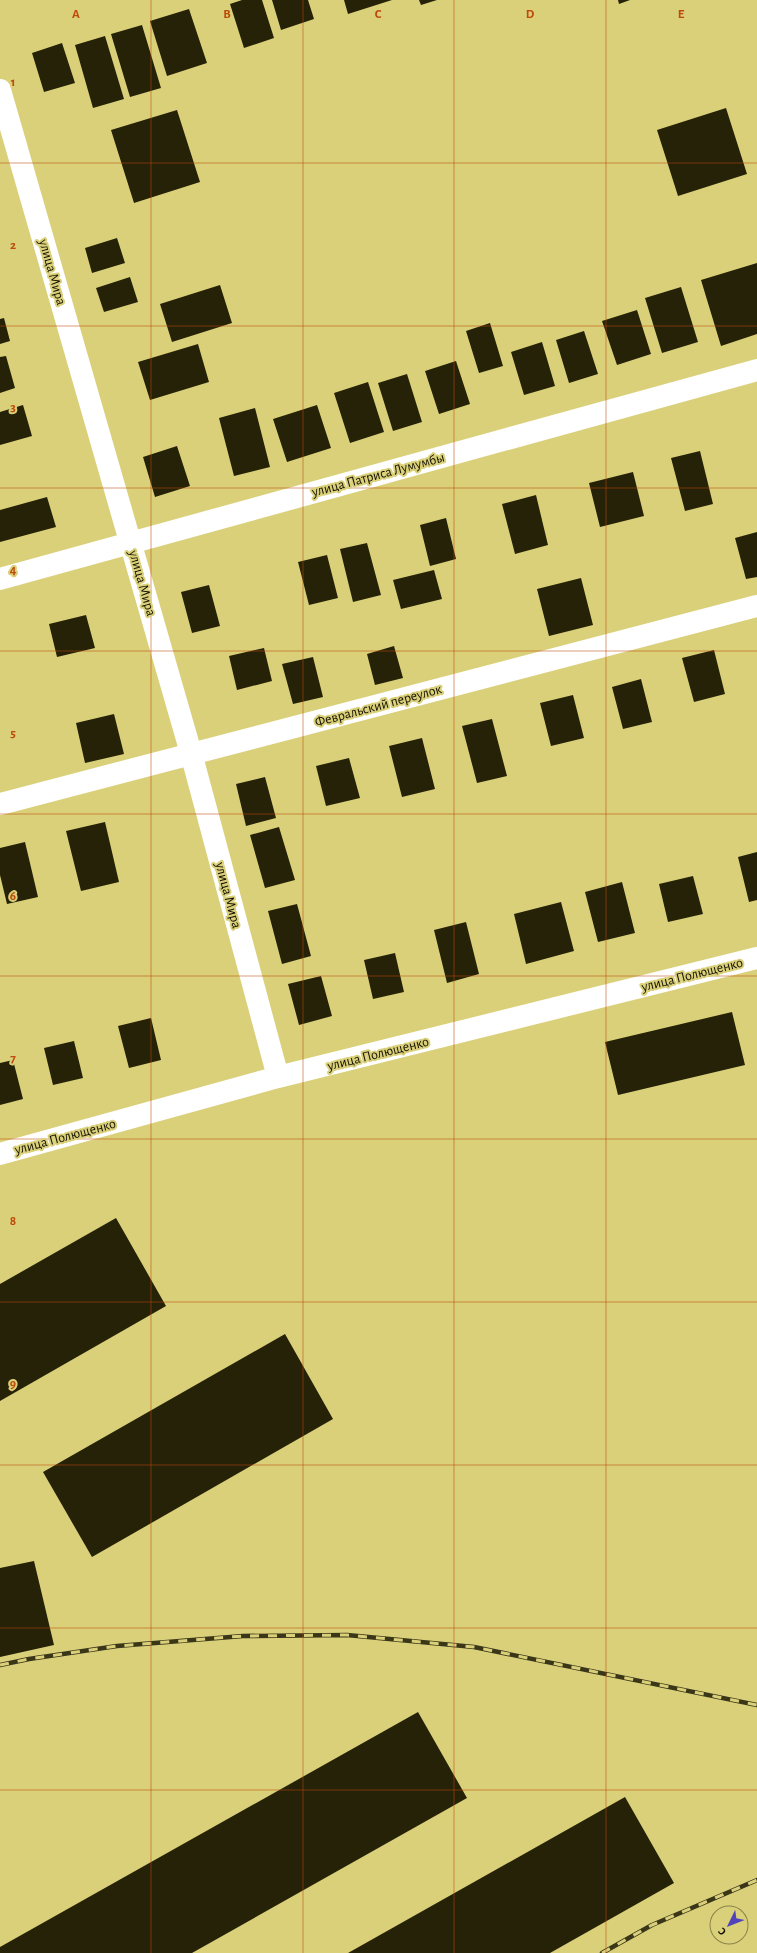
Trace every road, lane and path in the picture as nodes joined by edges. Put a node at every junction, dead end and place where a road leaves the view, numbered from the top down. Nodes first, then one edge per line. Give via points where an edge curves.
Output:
1 (0, 90) edge
2 (757, 370) edge
3 (132, 542) junction
4 (0, 579) edge
5 (757, 606) edge
6 (191, 753) junction
7 (0, 804) edge
8 (757, 958) edge
9 (278, 1078) junction
10 (0, 1154) edge

1 - 3 street, улица Мира
2 - 3 street, улица Патриса Лумумбы
3 - 4 street, улица Патриса Лумумбы
3 - 6 street, улица Мира
5 - 6 street, Февральский переулок
6 - 7 street, Февральский переулок
6 - 9 street, улица Мира
8 - 9 street, улица Полющенко
9 - 10 street, улица Полющенко

